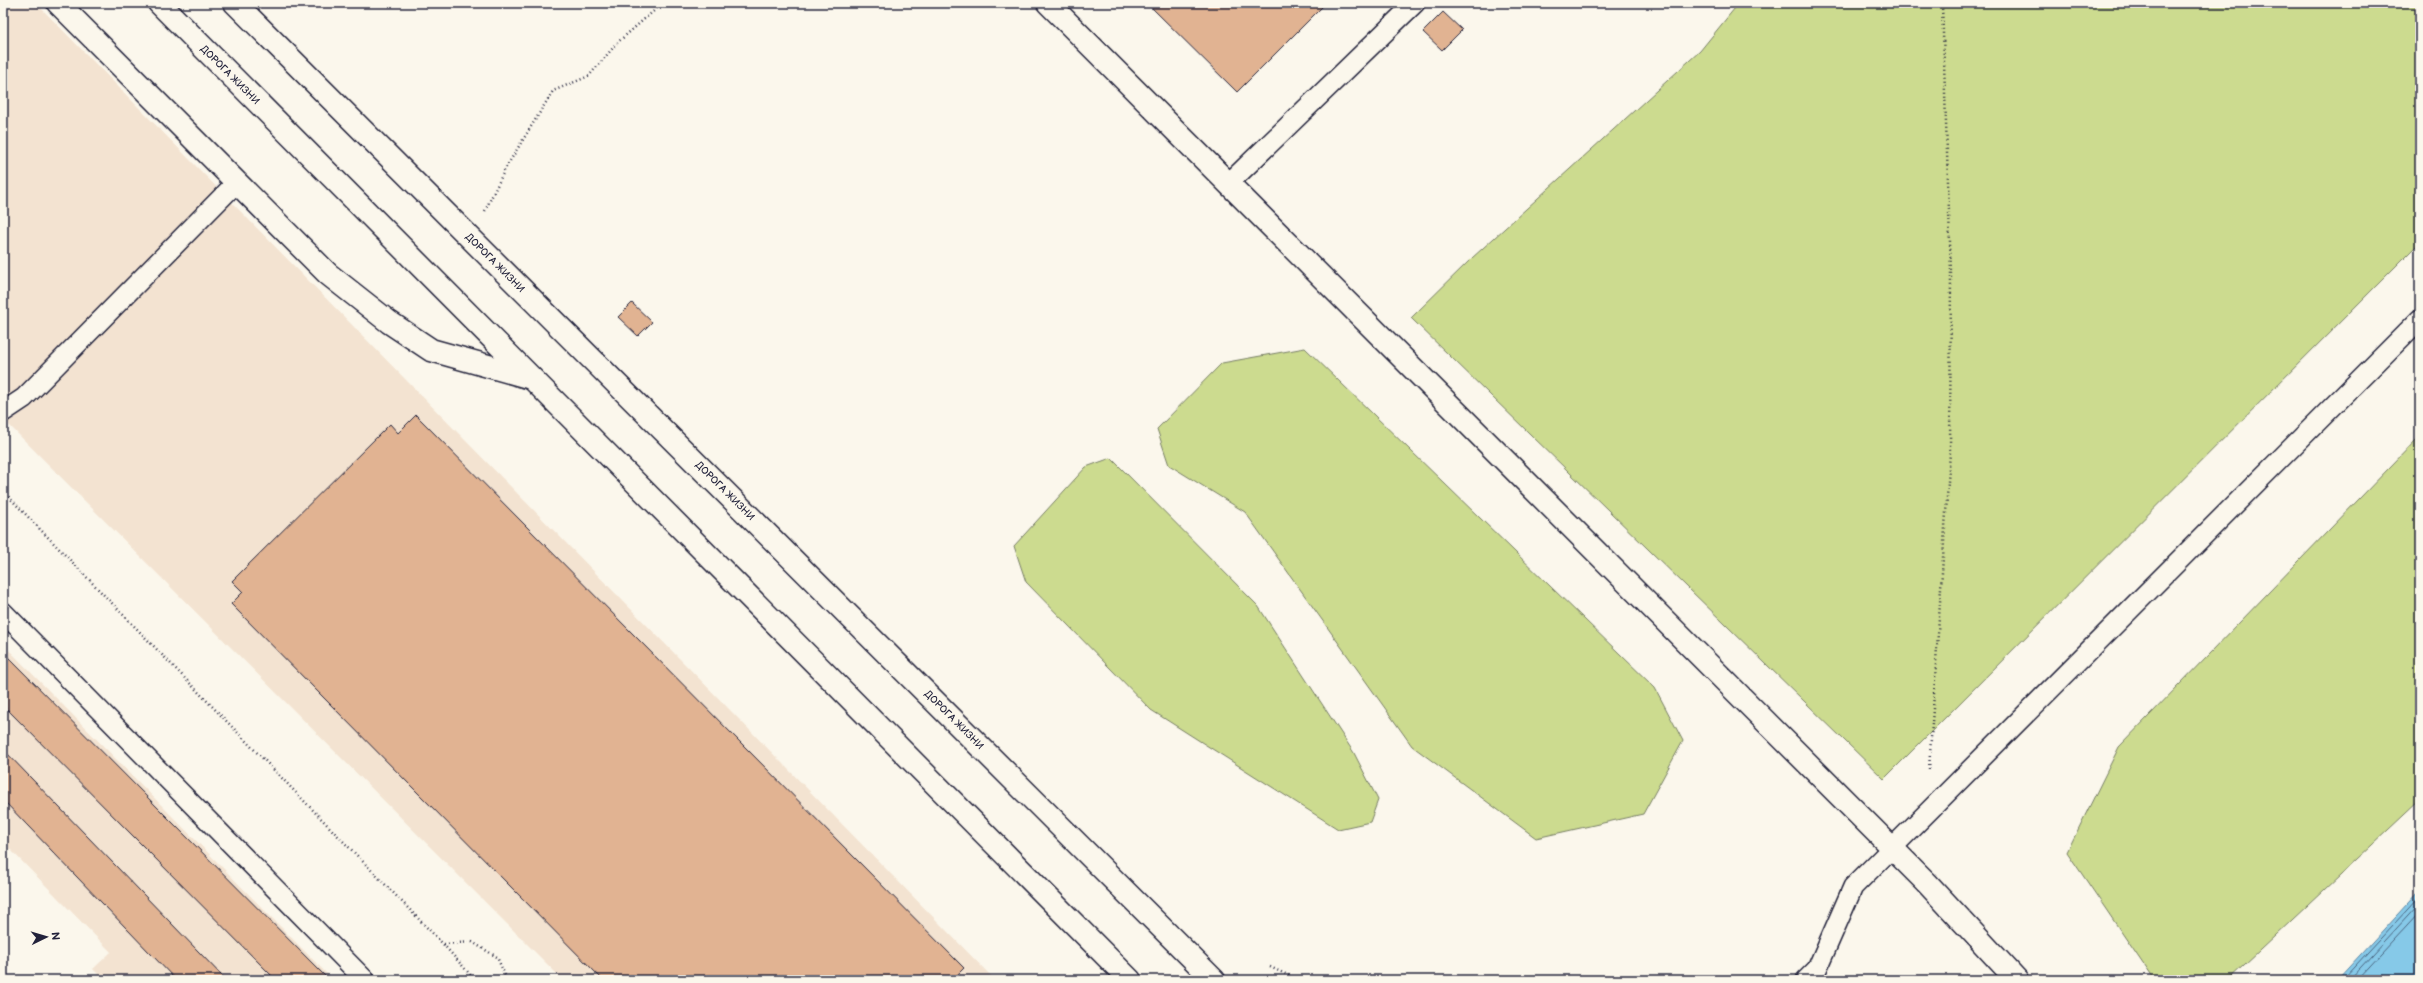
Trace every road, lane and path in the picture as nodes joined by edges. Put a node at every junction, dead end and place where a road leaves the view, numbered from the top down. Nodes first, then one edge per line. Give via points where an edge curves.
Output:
1 (58, 3) edge
2 (159, 3) edge
3 (236, 3) edge
4 (663, 3) edge
5 (1048, 3) edge
6 (1415, 3) edge
7 (1942, 3) edge
8 (237, 182) junction
9 (1228, 184) junction
10 (485, 212) dead end
11 (2420, 319) edge
12 (531, 378) junction
13 (3, 412) edge
14 (3, 491) edge
15 (3, 612) edge
16 (1929, 769) dead end
17 (1892, 848) junction
18 (443, 944) junction
19 (1270, 967) dead end
20 (365, 980) edge
21 (475, 980) edge
22 (507, 980) edge
23 (1130, 980) edge
24 (1214, 980) edge
25 (1299, 980) edge
26 (1806, 980) edge
27 (2017, 980) edge

1 - 8 main road
2 - 12 main road, ДОРОГА ЖИЗНИ
3 - 24 main road, ДОРОГА ЖИЗНИ
4 - 10 path via 618,42 589,76 553,91 505,169
5 - 9 main road
6 - 9 lane
7 - 16 path via 1952,272 1950,452
8 - 12 main road via 328,274 389,322 431,350
8 - 13 lane via 24,398
9 - 17 main road
11 - 17 lane
12 - 23 main road, ДОРОГА ЖИЗНИ
14 - 18 path
15 - 20 lane
17 - 26 lane via 1853,887 1817,969
17 - 27 main road
18 - 21 path
18 - 22 path via 472,942 497,957
19 - 25 path

